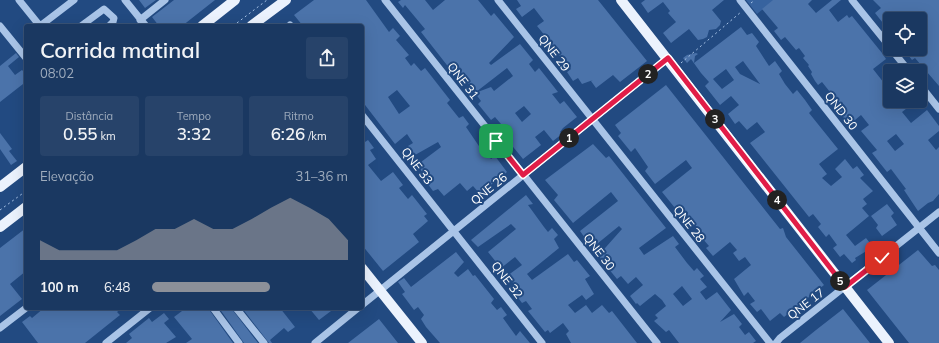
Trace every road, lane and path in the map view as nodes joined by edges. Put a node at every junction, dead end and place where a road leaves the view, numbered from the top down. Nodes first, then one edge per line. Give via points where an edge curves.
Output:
1 (19, 0) edge
2 (74, 0) edge
3 (125, 0) edge
4 (165, 0) edge
5 (235, 0) edge
6 (267, 0) edge
7 (286, 0) edge
8 (385, 0) edge
9 (498, 0) edge
10 (621, 0) edge
11 (740, 0) edge
12 (755, 0) edge
13 (852, 0) edge
14 (746, 8) junction
15 (140, 20) junction
16 (38, 24) edge
17 (43, 24) edge
18 (84, 24) edge
19 (110, 24) edge
20 (144, 24) edge
21 (205, 24) edge
22 (237, 24) edge
23 (254, 24) edge
24 (0, 26) edge
25 (883, 38) edge
26 (24, 56) edge
27 (897, 56) edge
28 (668, 58) junction
29 (904, 64) edge
30 (675, 68) junction
31 (927, 94) edge
32 (939, 110) edge
33 (364, 118) edge
34 (592, 119) junction
35 (24, 168) edge
36 (523, 175) junction
37 (1, 184) edge
38 (24, 192) edge
39 (24, 209) edge
40 (0, 210) edge
41 (939, 212) edge
42 (0, 227) edge
43 (920, 228) junction
44 (454, 231) junction
45 (939, 252) edge
46 (364, 271) edge
47 (845, 287) junction
48 (379, 291) junction
49 (364, 303) edge
50 (24, 310) edge
51 (147, 310) edge
52 (214, 310) edge
53 (238, 310) edge
54 (356, 310) edge
55 (0, 328) edge
56 (772, 342) edge
57 (106, 343) edge
58 (239, 343) edge
59 (264, 343) edge
60 (315, 343) edge
61 (422, 343) edge
62 (542, 343) edge
63 (657, 343) edge
64 (889, 343) edge

1 - 16 street
2 - 17 street
3 - 15 street
4 - 15 street
5 - 21 main road
6 - 22 path
7 - 23 main road
8 - 36 street, QNE 31
9 - 34 street, QNE 29
10 - 28 main road
11 - 14 street, QND 30
12 - 14 path
13 - 25 street
14 - 30 path
14 - 43 street, QND 30
15 - 20 street
18 - 19 street via 104,9 114,18
24 - 26 street
27 - 29 street
28 - 30 main road
28 - 34 street, QNE 26
30 - 47 main road
31 - 32 street
33 - 44 street, QNE 33
34 - 36 street, QNE 26
34 - 56 street, QNE 28
35 - 37 main road
36 - 44 street, QNE 26
36 - 63 street, QNE 30
38 - 40 path
39 - 42 main road
41 - 43 street, QNE 17
43 - 45 street, QND 30
43 - 47 street, QNE 17
44 - 48 street, QNE 26
44 - 62 street, QNE 32
46 - 48 main road
47 - 56 street, QNE 17
47 - 64 main road
48 - 49 street, QNE 26
48 - 61 main road
50 - 55 street
51 - 57 street
52 - 58 street
53 - 59 street
54 - 60 street

